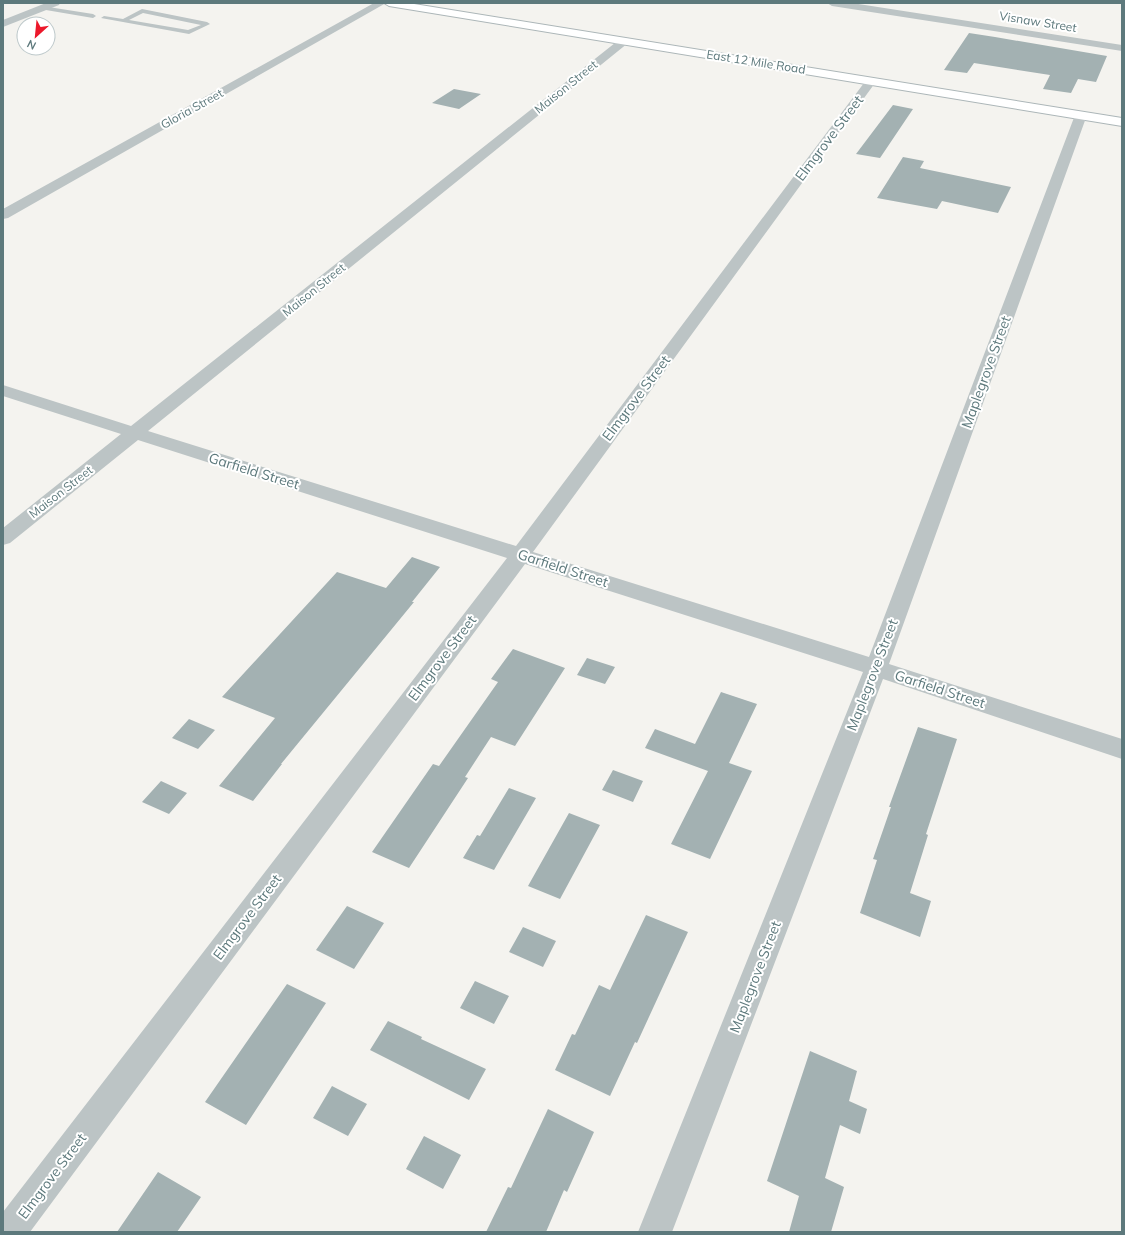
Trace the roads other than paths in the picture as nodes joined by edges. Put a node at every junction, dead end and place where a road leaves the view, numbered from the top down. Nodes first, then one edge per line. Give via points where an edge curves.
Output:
1 (55, 3) edge
2 (381, 3) edge
3 (389, 3) edge
4 (832, 3) edge
5 (914, 3) edge
6 (880, 6) edge
7 (42, 8) junction
8 (904, 14) junction
9 (93, 16) dead end
10 (104, 18) dead end
11 (124, 21) junction
12 (3, 24) edge
13 (624, 41) junction
14 (1122, 48) edge
15 (871, 81) junction
16 (1080, 115) junction
17 (1122, 122) edge
18 (3, 215) edge
19 (3, 390) edge
20 (135, 433) junction
21 (3, 538) edge
22 (521, 554) junction
23 (876, 668) junction
24 (1122, 749) edge
25 (10, 1232) edge
26 (656, 1232) edge

1 - 7 street
2 - 18 street, Gloria Street
3 - 13 main road, East 12 Mile Road
4 - 6 street, Visnaw Street
5 - 8 street
6 - 8 street, Visnaw Street
7 - 9 lane
7 - 12 street
8 - 14 street, Visnaw Street
10 - 11 lane
11 - 11 lane via 189,32 207,24 142,11
13 - 15 main road, East 12 Mile Road
13 - 20 street, Maison Street
15 - 16 main road, East 12 Mile Road
15 - 22 street, Elmgrove Street
16 - 17 main road, East 12 Mile Road
16 - 23 street, Maplegrove Street
19 - 20 street, Garfield Street
20 - 21 street, Maison Street
20 - 22 street, Garfield Street
22 - 23 street, Garfield Street
22 - 25 street, Elmgrove Street
23 - 24 street, Garfield Street
23 - 26 street, Maplegrove Street

